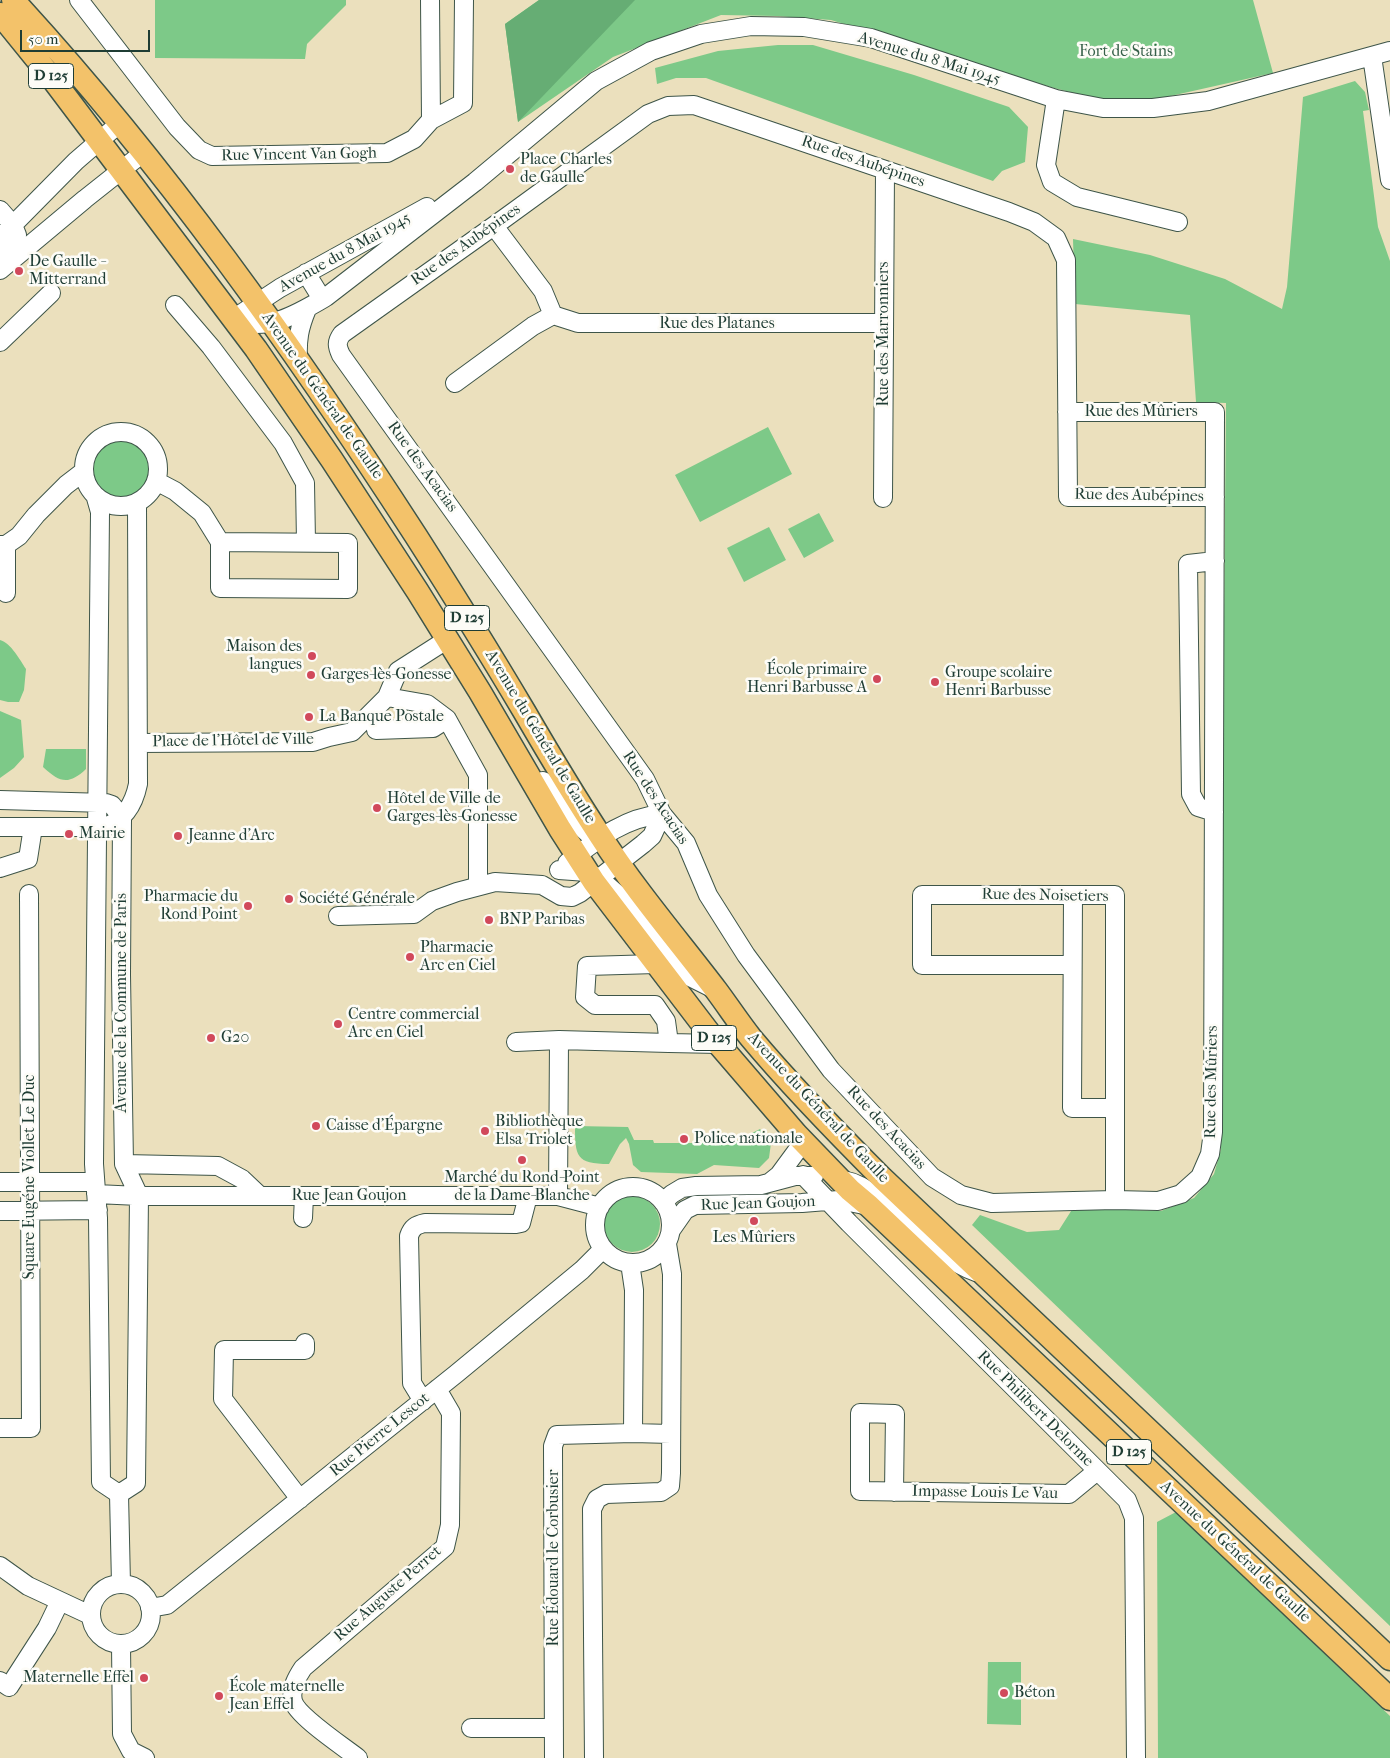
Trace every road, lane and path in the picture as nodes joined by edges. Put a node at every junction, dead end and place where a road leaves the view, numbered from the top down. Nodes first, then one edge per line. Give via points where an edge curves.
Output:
1 (13, 0) edge
2 (79, 0) edge
3 (430, 0) edge
4 (464, 0) edge
5 (0, 14) edge
6 (1390, 51) edge
7 (1372, 56) junction
8 (1056, 99) junction
9 (431, 120) junction
10 (120, 123) junction
11 (98, 140) junction
12 (143, 153) junction
13 (121, 170) junction
14 (885, 170) junction
15 (1390, 180) edge
16 (475, 182) junction
17 (0, 210) edge
18 (1178, 222) dead end
19 (12, 225) junction
20 (494, 226) junction
21 (0, 238) edge
22 (0, 256) edge
23 (0, 270) edge
24 (306, 274) junction
25 (51, 293) dead end
26 (257, 303) junction
27 (314, 304) junction
28 (175, 305) dead end
29 (553, 315) junction
30 (233, 319) junction
31 (271, 322) junction
32 (884, 323) junction
33 (0, 342) edge
34 (337, 347) joint
35 (298, 361) junction
36 (455, 383) dead end
37 (1068, 412) junction
38 (84, 472) junction
39 (156, 481) junction
40 (1215, 497) junction
41 (96, 498) junction
42 (883, 498) dead end
43 (137, 503) junction
44 (220, 542) junction
45 (306, 542) junction
46 (3, 545) edge
47 (1215, 561) junction
48 (6, 593) dead end
49 (448, 640) junction
50 (388, 697) junction
51 (447, 719) junction
52 (497, 722) junction
53 (376, 730) dead end
54 (138, 743) junction
55 (0, 800) edge
56 (98, 802) junction
57 (1214, 812) junction
58 (662, 814) junction
59 (122, 818) junction
60 (0, 827) edge
61 (33, 827) junction
62 (97, 827) junction
63 (607, 849) junction
64 (0, 868) edge
65 (590, 872) junction
66 (542, 885) junction
67 (478, 886) junction
68 (29, 894) dead end
69 (1073, 895) junction
70 (338, 916) dead end
71 (656, 964) junction
72 (1072, 965) junction
73 (717, 991) junction
74 (559, 1040) junction
75 (516, 1042) dead end
76 (669, 1043) junction
77 (719, 1044) junction
78 (1115, 1108) junction
79 (843, 1140) junction
80 (804, 1141) junction
81 (124, 1164) junction
82 (803, 1176) junction
83 (0, 1182) edge
84 (30, 1182) junction
85 (769, 1183) junction
86 (842, 1190) junction
87 (96, 1196) junction
88 (139, 1196) junction
89 (260, 1196) junction
90 (304, 1196) junction
91 (528, 1196) junction
92 (558, 1196) junction
93 (1115, 1200) junction
94 (663, 1202) junction
95 (1006, 1202) joint
96 (600, 1207) junction
97 (30, 1211) junction
98 (0, 1212) edge
99 (303, 1218) dead end
100 (669, 1237) junction
101 (603, 1249) junction
102 (630, 1263) junction
103 (981, 1274) junction
104 (305, 1343) dead end
105 (437, 1389) junction
106 (423, 1401) junction
107 (0, 1428) edge
108 (633, 1433) junction
109 (671, 1434) junction
110 (1097, 1471) junction
111 (894, 1492) junction
112 (119, 1494) junction
113 (300, 1499) junction
114 (0, 1566) edge
115 (121, 1584) junction
116 (60, 1601) junction
117 (150, 1608) junction
118 (90, 1615) junction
119 (121, 1645) junction
120 (1390, 1659) edge
121 (0, 1681) edge
122 (1390, 1699) edge
123 (471, 1728) dead end
124 (554, 1728) junction
125 (135, 1756) edge
126 (358, 1758) edge
127 (554, 1758) edge
128 (594, 1758) edge
129 (1136, 1758) edge

1 - 10 main road, Avenue du Général de Gaulle / D 125
2 - 9 street, Rue Vincent Van Gogh via 177,127 199,150 212,156 387,153 414,139
3 - 9 street
4 - 9 street via 463,103
5 - 11 main road, Avenue du Général de Gaulle / D 125
6 - 7 street, Avenue du 8 Mai 1945
7 - 8 street, Avenue du 8 Mai 1945 via 1208,102 1153,108 1104,108
7 - 15 street
8 - 16 street, Avenue du 8 Mai 1945 via 871,38 804,27 751,26 700,34 651,51 596,81
8 - 18 street via 1046,165 1052,182 1077,197
10 - 11 street
10 - 12 main road, Avenue du Général de Gaulle / D 125
11 - 13 main road, Avenue du Général de Gaulle / D 125
11 - 19 street
12 - 13 street
12 - 26 main road, Avenue du Général de Gaulle / D 125
13 - 23 street
13 - 30 main road, Avenue du Général de Gaulle / D 125
14 - 20 street, Rue des Aubépines via 694,105 668,106 648,114
14 - 32 street, Rue des Marronniers
14 - 37 street, Rue des Aubépines via 1009,212 1034,222 1056,238 1066,260
16 - 24 street, Avenue du 8 Mai 1945
16 - 27 street, Avenue du 8 Mai 1945
17 - 19 street
19 - 21 street
19 - 22 street via 17,238
20 - 29 street via 543,291
20 - 34 street, Rue des Aubépines via 342,334
24 - 26 street, Avenue du 8 Mai 1945
24 - 27 street
25 - 33 street
26 - 30 street, Avenue du 8 Mai 1945
26 - 31 main road, Avenue du Général de Gaulle / D 125
27 - 31 street, Avenue du 8 Mai 1945 via 297,314
27 - 35 street via 299,327
28 - 45 street via 283,443 305,483
29 - 32 street, Rue des Platanes via 578,323
29 - 36 street
30 - 31 street, Avenue du 8 Mai 1945 via 242,323
30 - 49 main road, Avenue du Général de Gaulle / D 125 via 332,460
31 - 35 main road, Avenue du Général de Gaulle / D 125
32 - 42 street, Rue des Marronniers
34 - 58 street, Rue des Acacias via 645,779
35 - 63 main road, Avenue du Général de Gaulle / D 125 via 441,575
37 - 40 street, Rue des Mûriers via 1215,412
37 - 40 street, Rue des Aubépines via 1068,497
38 - 39 street via 85,458 92,445 104,436 122,432 139,437 150,447 157,460
38 - 41 street
38 - 46 street via 66,485 19,536
39 - 43 street via 149,494
39 - 44 street via 175,491 202,513
40 - 47 street, Rue des Mûriers
41 - 43 street via 116,506
41 - 56 street, Avenue de la Commune de Paris via 100,512
43 - 54 street, Avenue de la Commune de Paris
44 - 45 street
44 - 45 street via 220,588 348,589 348,543
46 - 48 street
47 - 57 street, Rue des Mûriers
47 - 57 street via 1188,564 1191,794 1198,807
49 - 50 street via 398,671
49 - 52 main road, Avenue du Général de Gaulle / D 125
50 - 51 street via 427,704
50 - 54 street, Place de l'Hôtel de Ville via 352,732 313,742
51 - 53 street via 433,728
51 - 67 street via 478,775
52 - 63 street via 521,747 552,795
52 - 65 main road, Avenue du Général de Gaulle / D 125
54 - 59 street, Avenue de la Commune de Paris via 138,784
55 - 56 street
56 - 59 street via 112,805
56 - 62 street, Avenue de la Commune de Paris
57 - 93 street, Rue des Mûriers via 1213,1132 1210,1154 1200,1178 1180,1194 1158,1202
58 - 63 street via 624,823
58 - 63 street via 652,836 639,847
58 - 95 street, Rue des Acacias via 686,843 708,895 746,955 830,1070 932,1177 961,1195 992,1203
59 - 62 street via 113,824
59 - 81 street, Avenue de la Commune de Paris
60 - 61 street
61 - 62 street
61 - 64 street via 28,859
62 - 87 street, Avenue de la Commune de Paris
63 - 65 street
63 - 65 street
63 - 73 main road, Avenue du Général de Gaulle / D 125
65 - 66 street via 558,870
65 - 66 street via 580,893 572,897 561,896
65 - 71 main road, Avenue du Général de Gaulle / D 125
65 - 73 street via 634,909 688,976
66 - 67 street via 495,882
67 - 70 street via 432,901 414,914
68 - 84 street, Square Eugéne Viollet Le Duc
69 - 72 street
69 - 72 street, Rue des Noisetiers via 922,895 922,965
69 - 78 street, Rue des Noisetiers via 1116,895
71 - 76 street via 587,966 585,997 595,1005 655,1005 666,1020
71 - 77 main road, Avenue du Général de Gaulle / D 125
72 - 78 street via 1072,1108
73 - 79 main road, Avenue du Général de Gaulle / D 125 via 754,1041
74 - 75 street
74 - 76 street
74 - 92 street
76 - 77 street
77 - 80 main road, Avenue du Général de Gaulle / D 125
78 - 93 street, Rue des Noisetiers
79 - 86 street via 854,1162
79 - 103 main road, Avenue du Général de Gaulle / D 125
80 - 85 street via 779,1175
80 - 86 main road, Avenue du Général de Gaulle / D 125
81 - 88 street, Avenue de la Commune de Paris
81 - 89 street via 218,1166 242,1179
82 - 85 street, Rue Jean Goujon
82 - 86 street, Rue Philibert Delorme
82 - 86 street, Avenue du Général de Gaulle via 830,1177
83 - 84 street
84 - 87 street
84 - 97 street, Square Eugéne Viollet Le Duc
85 - 94 street, Rue Jean Goujon via 682,1188
86 - 100 street, Rue Jean Goujon via 802,1203 695,1205 685,1210
86 - 103 street, Avenue du Général de Gaulle via 872,1193 901,1214 948,1259
86 - 110 street, Rue Philibert Delorme
86 - 122 main road, Avenue du Général de Gaulle / D 125 via 869,1206
87 - 88 street, Rue Jean Goujon
87 - 97 street
87 - 112 street, Avenue de la Commune de Paris via 101,1482
88 - 89 street, Rue Jean Goujon
88 - 112 street, Avenue de la Commune de Paris via 136,1482
89 - 90 street, Rue Jean Goujon
90 - 91 street, Rue Jean Goujon
90 - 99 street
91 - 92 street, Rue Jean Goujon
91 - 106 street via 522,1223 425,1223 412,1229 409,1236 412,1383
92 - 96 street, Rue Jean Goujon
93 - 95 street, Rue des Mûriers
94 - 96 street via 652,1192 638,1187 623,1188 609,1195
94 - 100 street via 670,1215
96 - 101 street via 595,1221 596,1236
97 - 98 street
97 - 107 street, Square Eugéne Viollet Le Duc via 31,1428
100 - 102 street via 657,1256 644,1262
100 - 109 street via 672,1274
101 - 102 street via 614,1259
101 - 105 street, Rue Pierre Lescot via 582,1270
102 - 108 street via 634,1290
103 - 120 main road, Avenue du Général de Gaulle / D 125
104 - 113 street via 305,1350 224,1350 223,1399
105 - 106 street, Rue Pierre Lescot
105 - 126 street, Rue Auguste Perret via 451,1413 450,1525 445,1547 303,1668 295,1682 293,1700 299,1712
106 - 113 street, Rue Pierre Lescot
108 - 109 street, Rue Édouard le Corbusier
108 - 124 street, Rue Édouard le Corbusier via 557,1435 553,1446
109 - 128 street via 670,1486 661,1492 606,1494 597,1499 592,1509
110 - 111 street, Impasse Louis Le Vau via 1069,1494
110 - 129 street, Rue Philibert Delorme via 1127,1500 1134,1518
111 - 111 street, Impasse Louis Le Vau via 860,1491 860,1413 895,1414
112 - 115 street
113 - 117 street, Rue Pierre Lescot via 167,1605
114 - 116 street via 28,1586
115 - 117 street via 140,1591
115 - 118 street via 103,1590 96,1597
116 - 118 street
116 - 121 street via 47,1628 9,1687
117 - 119 street via 149,1626 144,1633 138,1640
118 - 119 street via 96,1632 103,1639
119 - 125 street via 122,1734
123 - 124 street
124 - 127 street, Rue Édouard le Corbusier

